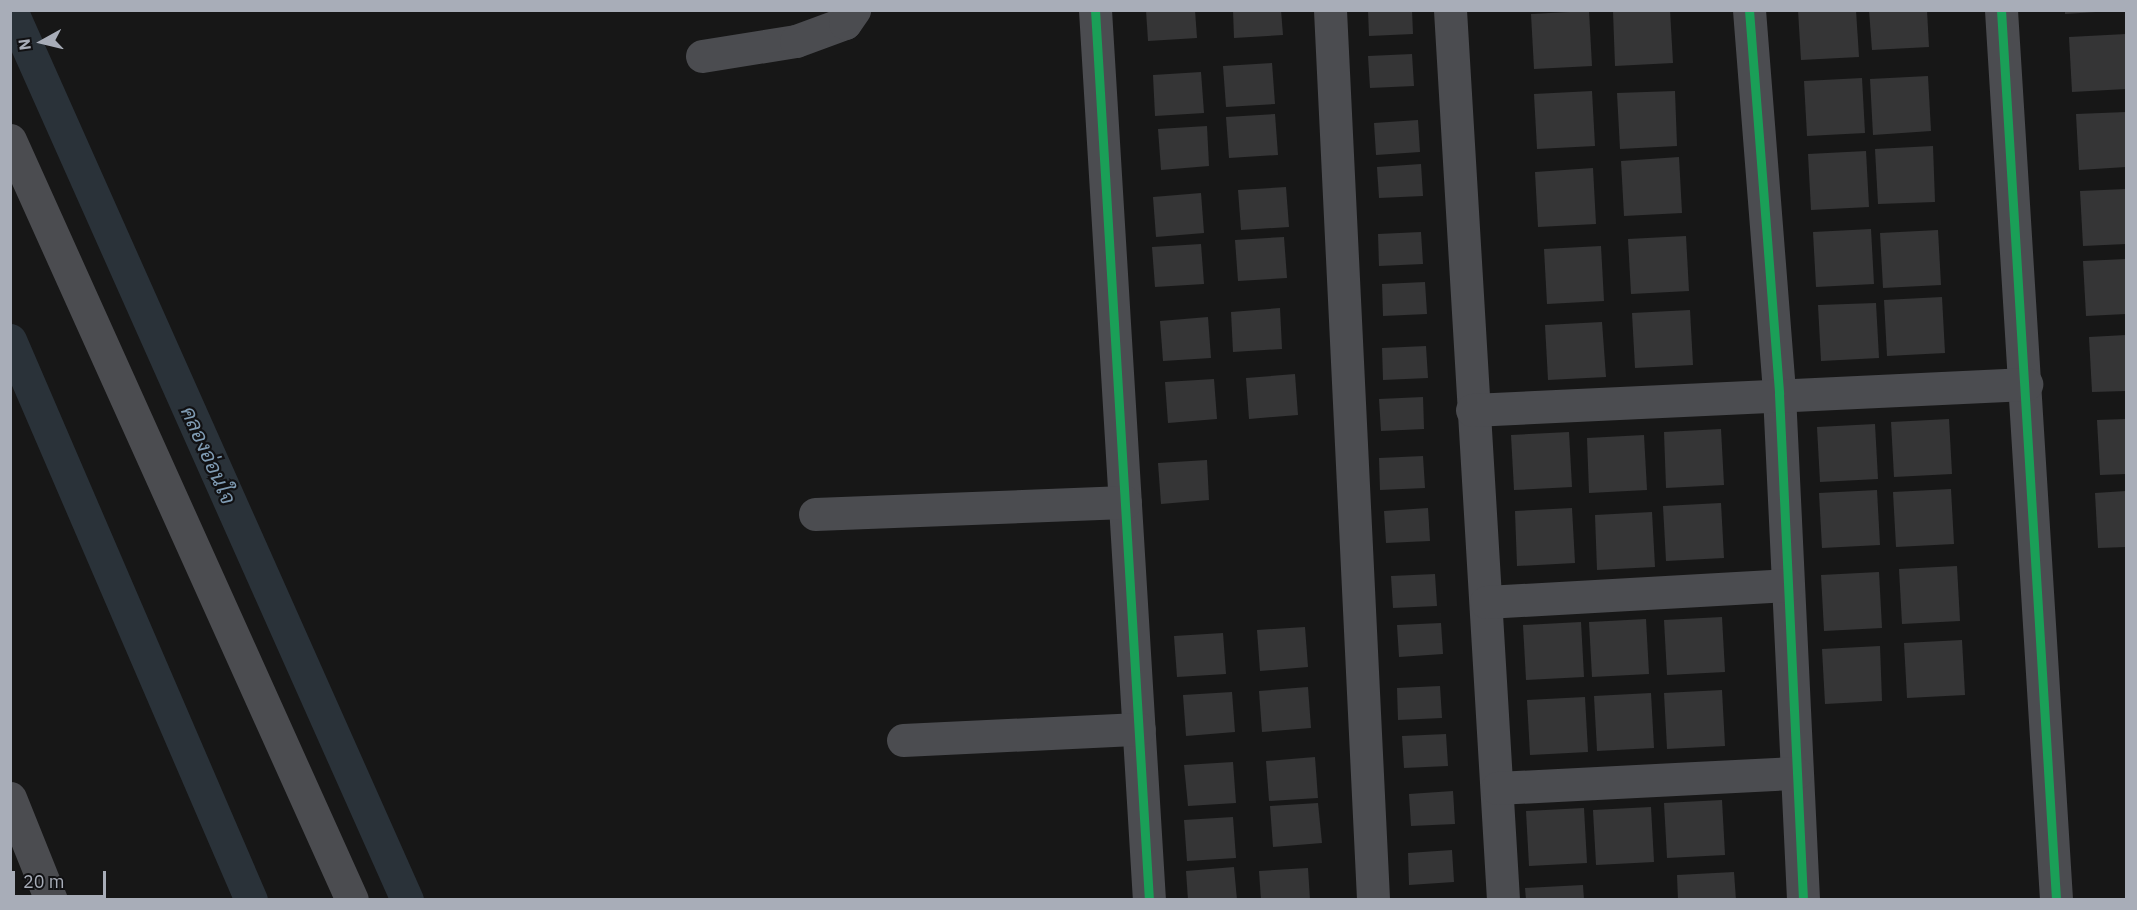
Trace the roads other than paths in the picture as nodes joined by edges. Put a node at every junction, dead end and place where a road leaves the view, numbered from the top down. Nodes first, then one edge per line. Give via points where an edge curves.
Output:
1 (854, 10) edge
2 (1095, 10) edge
3 (1330, 10) edge
4 (1450, 10) edge
5 (1749, 10) edge
6 (2001, 10) edge
7 (702, 56) dead end
8 (10, 140) edge
9 (2026, 384) junction
10 (1779, 394) junction
11 (1472, 410) junction
12 (1125, 502) junction
13 (815, 514) dead end
14 (1788, 585) junction
15 (1486, 602) junction
16 (1139, 729) junction
17 (903, 740) dead end
18 (1796, 773) junction
19 (1497, 788) junction
20 (10, 798) edge
21 (51, 900) edge
22 (352, 900) edge
23 (1149, 900) edge
24 (1373, 900) edge
25 (1503, 900) edge
26 (1803, 900) edge
27 (2056, 900) edge

1 - 7 street via 846,23 796,41
2 - 12 street
3 - 24 street
4 - 11 street
5 - 10 street
6 - 9 street
8 - 22 street
9 - 10 street
9 - 27 street
10 - 11 street
10 - 14 street
11 - 15 street
12 - 13 street
12 - 16 street
14 - 15 street
14 - 18 street
15 - 19 street
16 - 17 street
16 - 23 street
18 - 19 street
18 - 26 street
19 - 25 street
20 - 21 street

